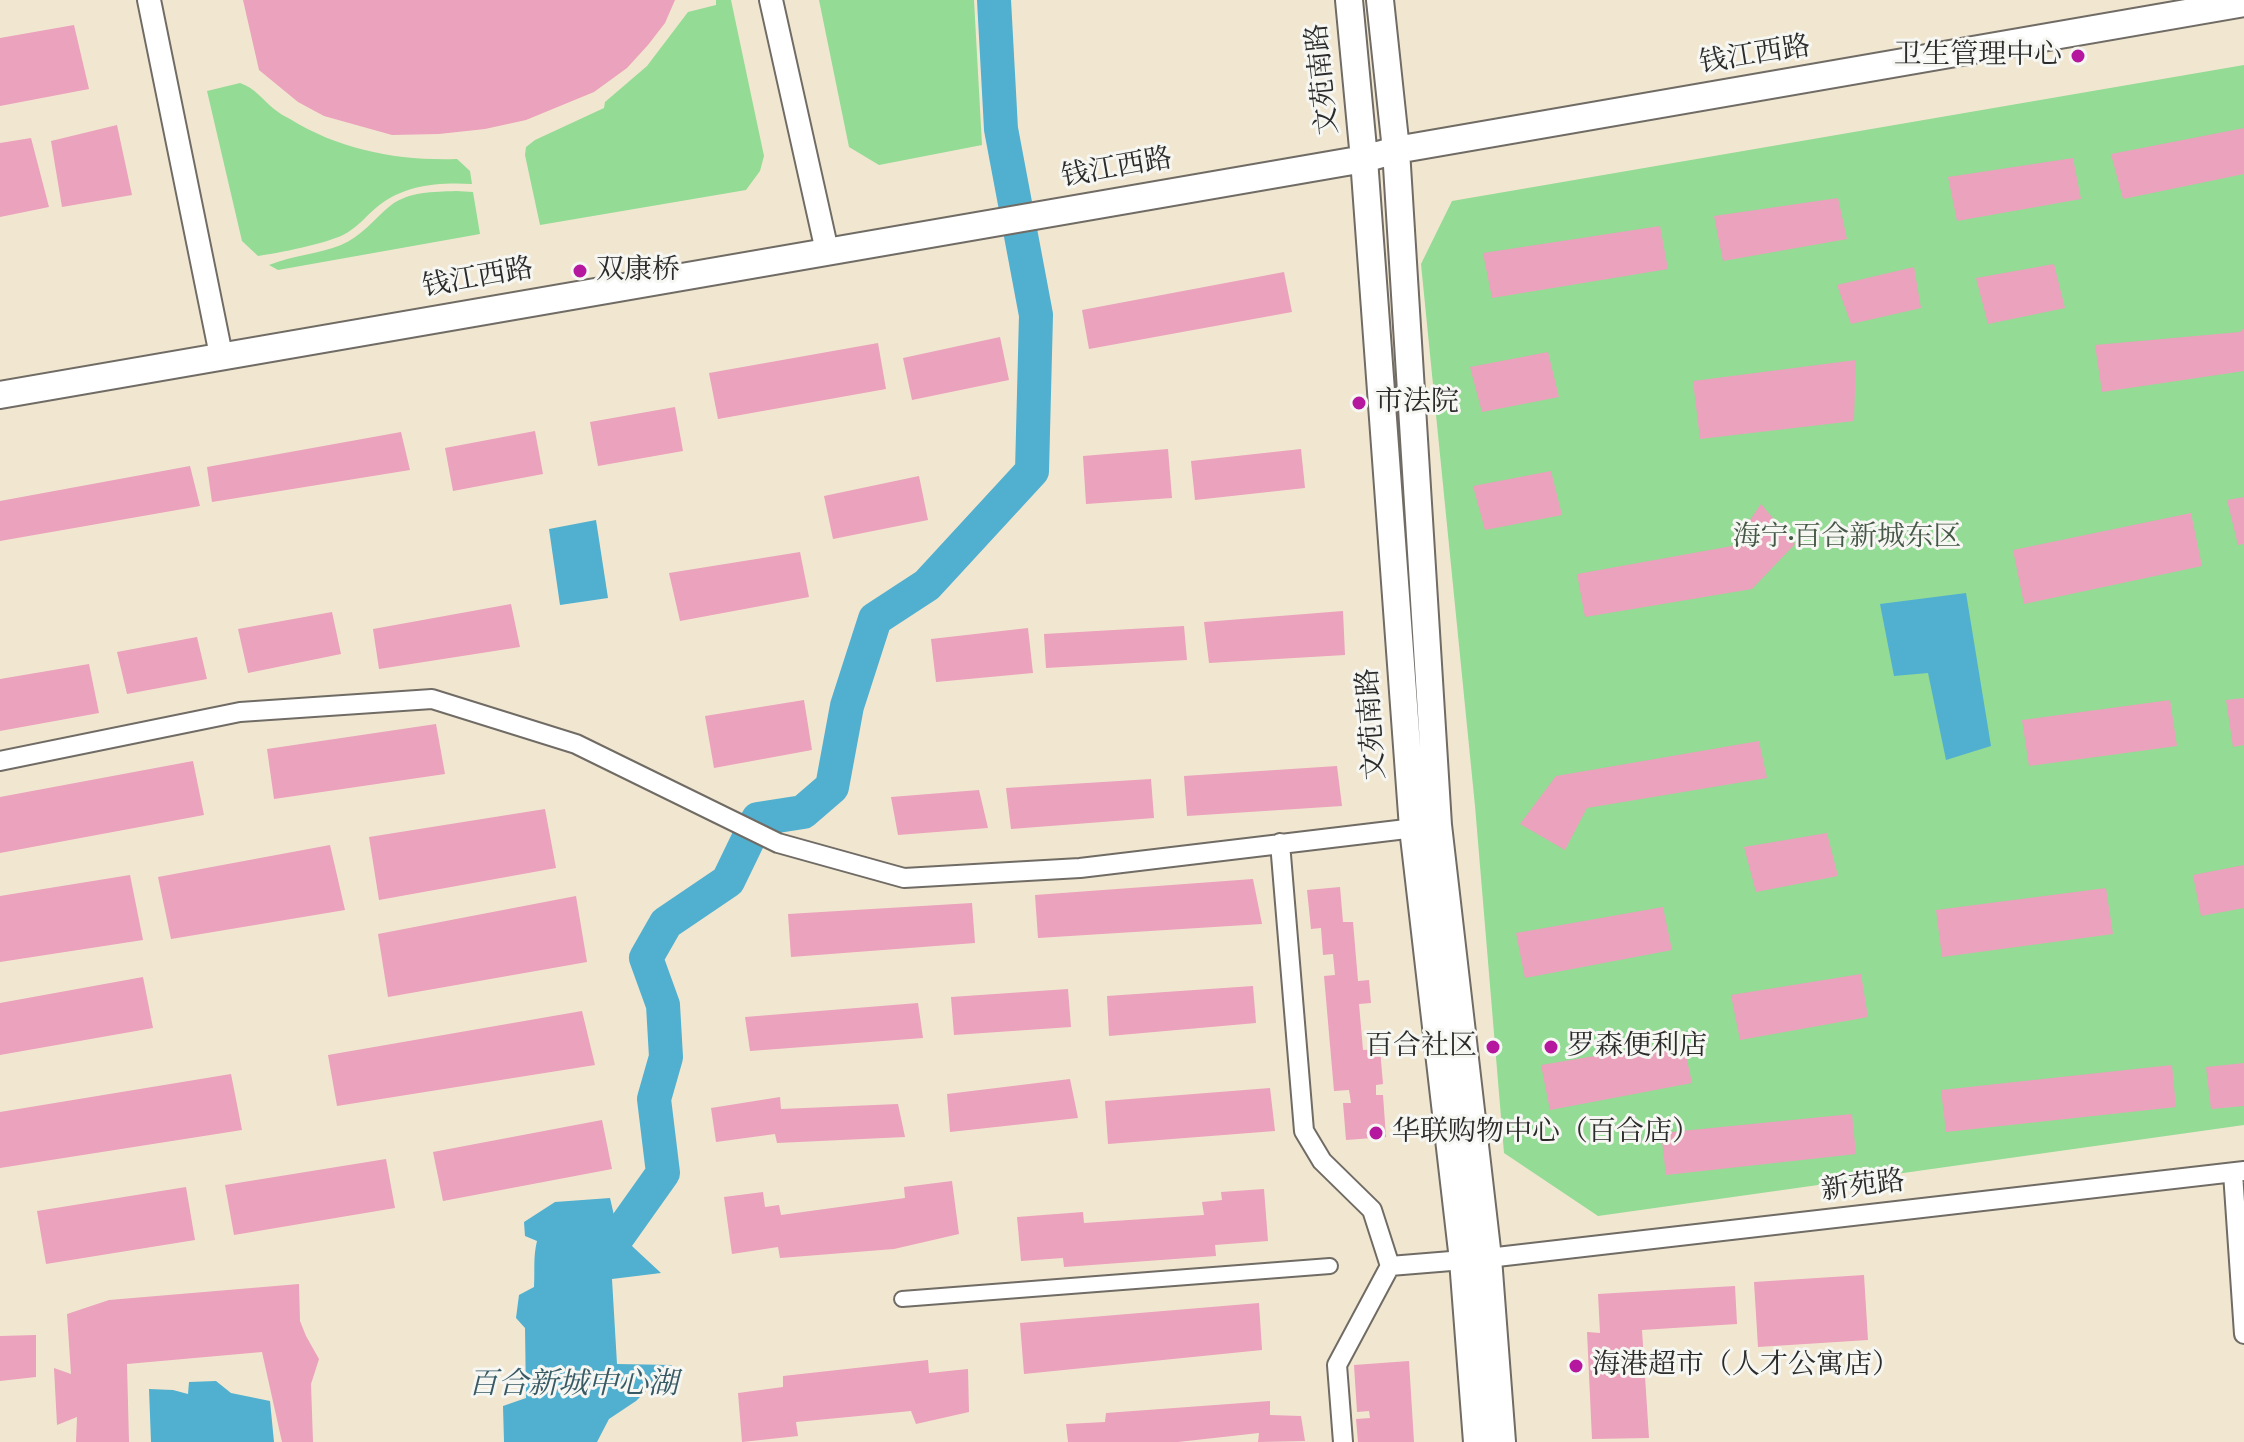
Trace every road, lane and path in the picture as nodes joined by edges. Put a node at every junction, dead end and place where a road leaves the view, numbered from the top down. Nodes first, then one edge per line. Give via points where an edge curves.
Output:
1 (149, 0) edge
2 (771, 0) edge
3 (1349, 0) edge
4 (1380, 0) edge
5 (2244, 3) edge
6 (1396, 150) junction
7 (1364, 159) junction
8 (827, 251) junction
9 (221, 355) junction
10 (0, 395) edge
11 (0, 761) edge
12 (1426, 826) junction
13 (1280, 843) junction
14 (2238, 1172) edge
15 (1475, 1259) junction
16 (1330, 1266) dead end
17 (1390, 1266) junction
18 (902, 1299) dead end
19 (2244, 1334) edge
20 (1343, 1442) edge
21 (1477, 1442) edge
22 (1502, 1442) edge

1 - 9 street
2 - 8 street
3 - 7 main road, 文苑南路
4 - 6 main road, 文苑南路
5 - 6 main road, 钱江西路
6 - 7 main road, 钱江西路
6 - 12 main road, 文苑南路
7 - 8 main road, 钱江西路
7 - 12 main road, 文苑南路
8 - 9 main road, 钱江西路
9 - 10 main road, 钱江西路
11 - 13 street via 240,712 432,699 576,744 778,843 904,878 1080,868
12 - 13 street
12 - 15 main road, 文苑南路
13 - 17 street via 1304,1131 1322,1161 1372,1210
14 - 15 street, 新苑路
14 - 19 street
15 - 17 street, 新苑路
15 - 21 main road, 文苑南路
15 - 22 main road, 文苑南路
16 - 18 street
17 - 20 street via 1337,1365

